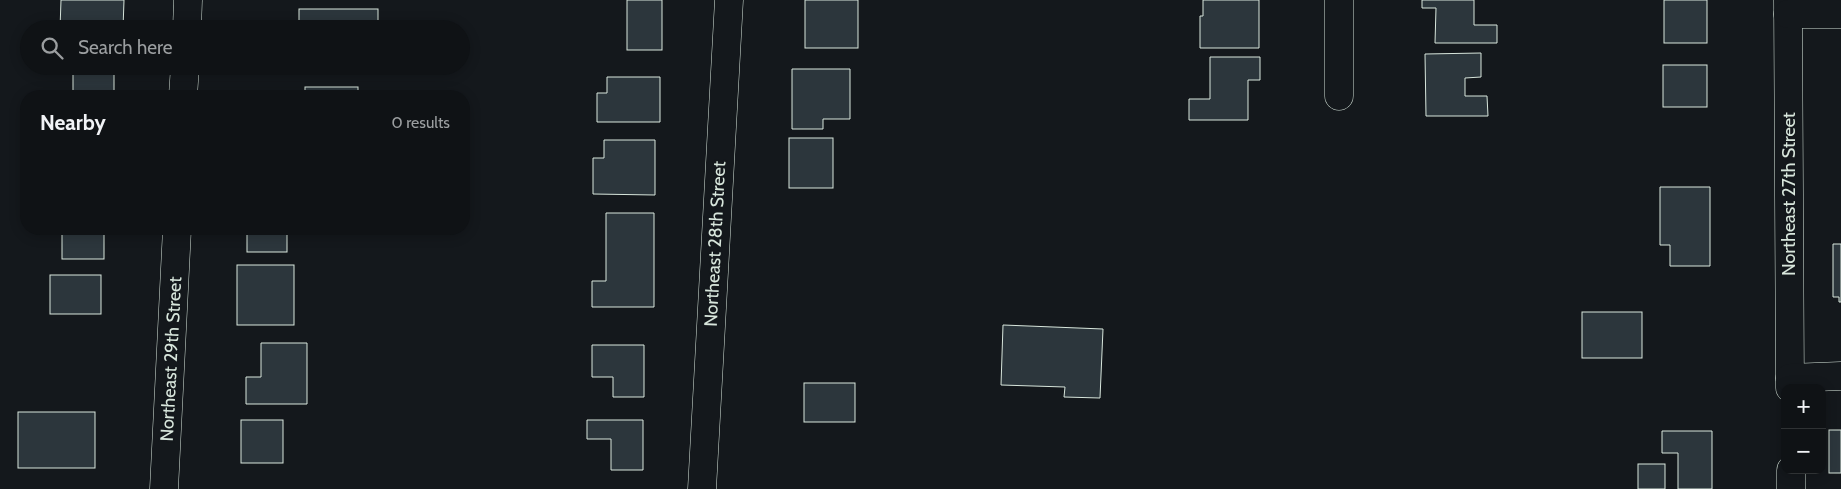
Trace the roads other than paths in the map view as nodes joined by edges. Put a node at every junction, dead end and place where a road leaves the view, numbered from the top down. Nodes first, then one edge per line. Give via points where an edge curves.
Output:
1 (188, 0) edge
2 (729, 0) edge
3 (1339, 0) edge
4 (1788, 7) edge
5 (1841, 14) edge
6 (187, 20) edge
7 (185, 75) edge
8 (184, 90) edge
9 (1339, 96) dead end
10 (177, 235) edge
11 (1841, 376) edge
12 (1790, 383) edge
13 (1791, 474) edge
14 (164, 489) edge
15 (702, 489) edge
16 (1791, 489) edge

1 - 6 street
2 - 15 street, Northeast 28th Street
3 - 9 street
4 - 5 street
4 - 12 street, Northeast 27th Street
7 - 8 street
10 - 14 street, Northeast 29th Street
11 - 12 street
13 - 16 street

